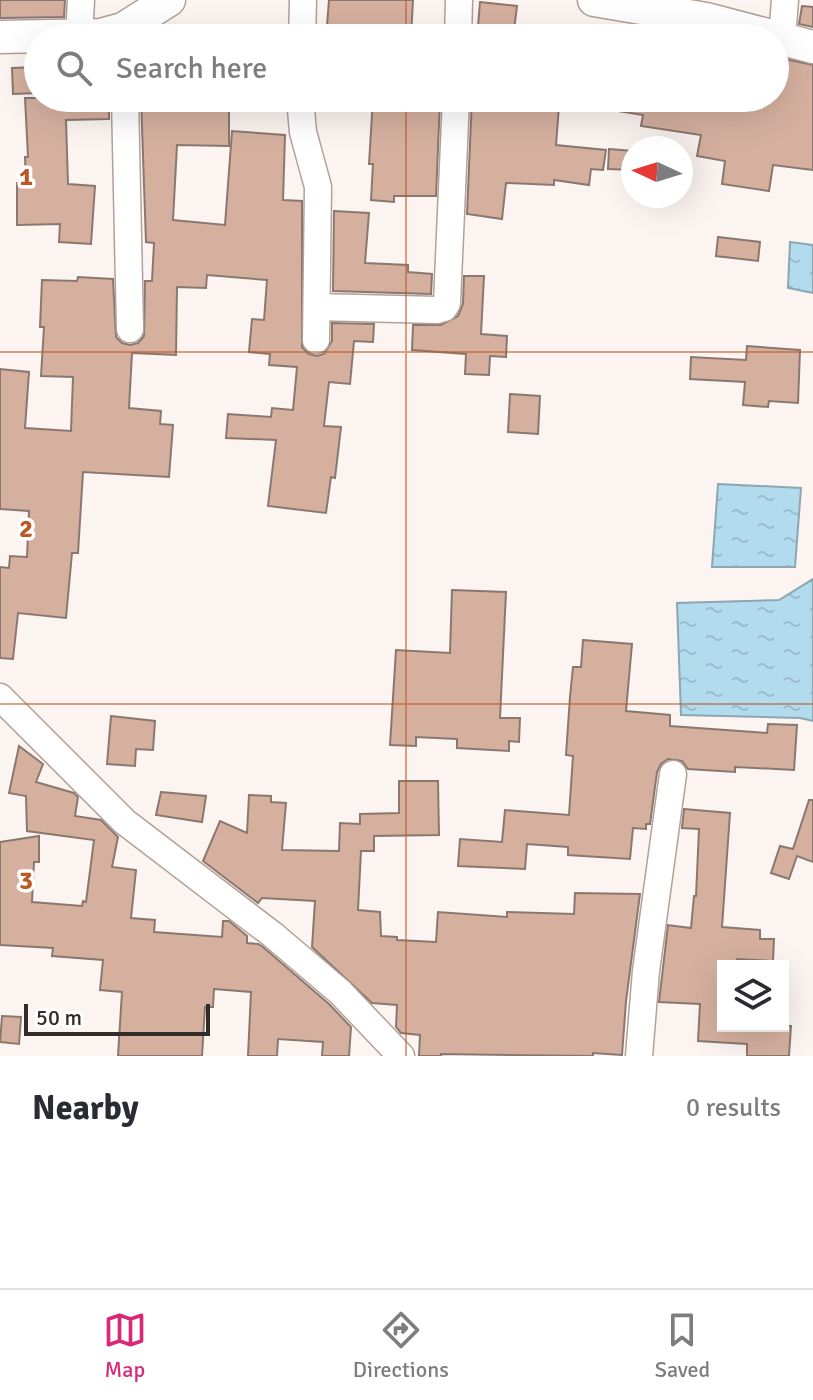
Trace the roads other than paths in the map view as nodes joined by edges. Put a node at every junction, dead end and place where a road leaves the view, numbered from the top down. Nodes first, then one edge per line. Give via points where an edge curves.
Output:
1 (81, 0) edge
2 (169, 0) edge
3 (303, 0) edge
4 (459, 0) edge
5 (594, 0) edge
6 (785, 0) edge
7 (80, 24) edge
8 (137, 24) edge
9 (302, 24) edge
10 (458, 24) edge
11 (726, 24) edge
12 (783, 24) edge
13 (0, 37) edge
14 (24, 37) edge
15 (789, 40) edge
16 (813, 47) edge
17 (125, 112) edge
18 (301, 112) edge
19 (456, 112) edge
20 (317, 307) junction
21 (130, 329) dead end
22 (316, 340) dead end
23 (0, 697) edge
24 (673, 774) dead end
25 (401, 1056) edge
26 (639, 1056) edge

1 - 7 street
2 - 8 street
3 - 9 street
4 - 10 street
5 - 11 street
6 - 12 street
13 - 14 street
15 - 16 street
17 - 21 street
18 - 20 street via 318,187
19 - 20 street via 444,308
20 - 22 street
23 - 25 street via 125,822 340,992
24 - 26 street

